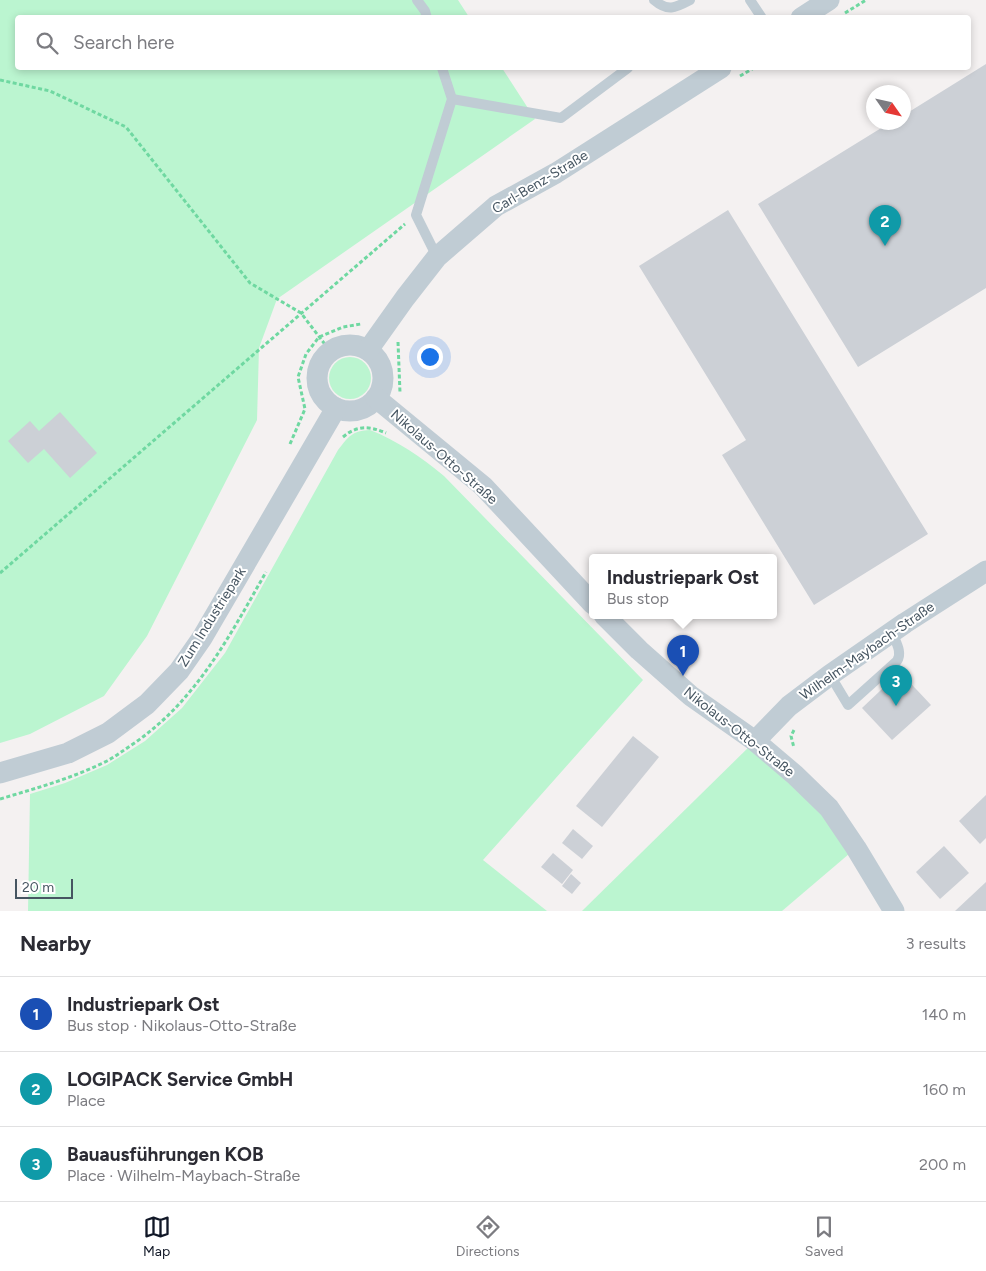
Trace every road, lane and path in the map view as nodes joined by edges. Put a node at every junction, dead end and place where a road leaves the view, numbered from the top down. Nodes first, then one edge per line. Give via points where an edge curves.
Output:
1 (417, 0) edge
2 (654, 0) edge
3 (690, 0) edge
4 (750, 0) edge
5 (830, 0) edge
6 (866, 0) edge
7 (426, 15) edge
8 (760, 15) edge
9 (805, 15) edge
10 (843, 15) edge
11 (443, 70) edge
12 (625, 70) edge
13 (744, 70) edge
14 (729, 73) edge
15 (0, 80) edge
16 (452, 98) junction
17 (416, 215) junction
18 (437, 257) junction
19 (301, 313) junction
20 (383, 329) junction
21 (324, 344) junction
22 (368, 350) junction
23 (383, 404) junction
24 (336, 408) junction
25 (377, 429) dead end
26 (288, 449) dead end
27 (986, 571) edge
28 (0, 573) edge
29 (589, 600) edge
30 (608, 619) edge
31 (892, 632) junction
32 (830, 675) junction
33 (755, 741) junction
34 (0, 773) edge
35 (894, 911) edge

1 - 7 lane
2 - 3 lane via 674,8
4 - 8 lane
5 - 9 street
6 - 10 path
11 - 16 lane
12 - 16 lane via 561,118
13 - 14 path
14 - 18 street, Carl-Benz-Straße via 496,206
15 - 19 path via 50,91 126,128 250,283
16 - 17 lane
17 - 18 lane
17 - 19 path
18 - 20 street, Carl-Benz-Straße
19 - 21 path
19 - 28 path
20 - 21 path via 363,324 343,327
20 - 22 street, Carl-Benz-Straße
20 - 23 path via 398,339 401,391
21 - 22 street via 361,346
21 - 24 street via 316,378 320,392
21 - 26 path via 306,354 298,377 305,409
22 - 23 street via 382,368
23 - 24 street via 350,411
23 - 25 path
23 - 29 street, Nikolaus-Otto-Straße via 483,486
24 - 34 street, Zum Industriepark via 202,638 179,671 147,704 108,733 68,753
27 - 31 street, Wilhelm-Maybach-Straße
30 - 33 street, Nikolaus-Otto-Straße via 691,696
31 - 32 street, Wilhelm-Maybach-Straße
31 - 32 lane via 899,651 897,662 848,705
32 - 33 street, Wilhelm-Maybach-Straße via 789,706
33 - 35 street, Nikolaus-Otto-Straße via 829,808

